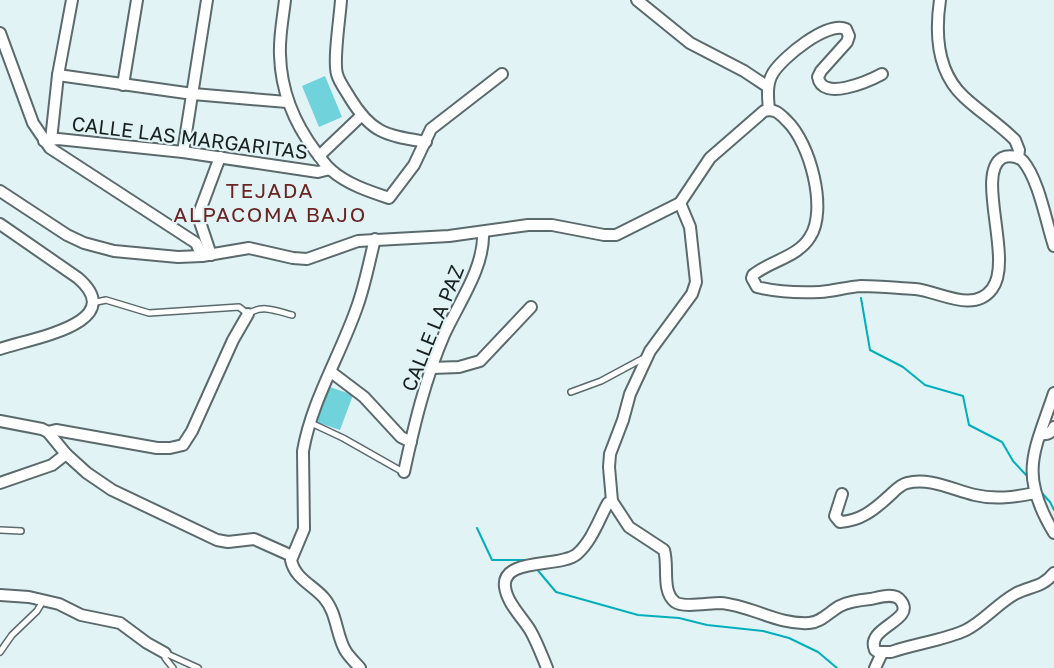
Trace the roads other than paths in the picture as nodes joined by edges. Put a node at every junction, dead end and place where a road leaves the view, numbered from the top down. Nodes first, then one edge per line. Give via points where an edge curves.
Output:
1 (72, 0) edge
2 (137, 0) edge
3 (207, 0) edge
4 (285, 0) edge
5 (341, 0) edge
6 (637, 0) edge
7 (940, 0) edge
8 (0, 33) edge
9 (502, 74) dead end
10 (882, 74) dead end
11 (58, 75) junction
12 (123, 85) junction
13 (768, 87) junction
14 (192, 94) junction
15 (287, 102) junction
16 (769, 110) junction
17 (361, 116) junction
18 (48, 141) junction
19 (426, 142) junction
20 (183, 152) junction
21 (319, 156) junction
22 (220, 157) junction
23 (1018, 158) junction
24 (330, 169) junction
25 (0, 191) edge
26 (680, 203) junction
27 (0, 224) edge
28 (483, 232) junction
29 (375, 239) junction
30 (1054, 246) edge
31 (207, 255) junction
32 (92, 303) junction
33 (531, 306) dead end
34 (249, 314) junction
35 (292, 315) dead end
36 (0, 349) edge
37 (646, 359) junction
38 (432, 368) junction
39 (331, 372) junction
40 (571, 392) dead end
41 (1054, 393) edge
42 (0, 422) edge
43 (310, 422) junction
44 (1054, 427) edge
45 (48, 432) junction
46 (1041, 434) junction
47 (411, 442) junction
48 (66, 454) junction
49 (404, 472) joint
50 (0, 483) edge
51 (1035, 493) junction
52 (842, 494) dead end
53 (612, 501) junction
54 (0, 530) edge
55 (21, 531) dead end
56 (1054, 533) edge
57 (292, 556) junction
58 (1054, 573) edge
59 (0, 596) edge
60 (43, 600) junction
61 (0, 652) edge
62 (165, 653) junction
63 (882, 653) junction
64 (172, 668) edge
65 (198, 668) edge
66 (360, 668) edge
67 (547, 668) edge
68 (875, 668) edge

1 - 11 street
2 - 12 street
3 - 14 street
4 - 15 street via 280,53
5 - 17 street via 337,74
6 - 13 street via 690,43
7 - 23 street via 937,23 946,74 962,96 1015,140
8 - 18 street via 33,123
9 - 19 street via 431,129
10 - 13 street via 864,84 842,88 828,89 821,84 821,71 849,36 846,29 834,27 789,56 773,73
11 - 12 street
11 - 18 street
12 - 14 street
13 - 16 street
14 - 15 street
14 - 20 street
15 - 21 street
16 - 23 street via 780,113 801,139 815,179 816,209 810,238 753,275 757,287 766,290 821,292 860,286 919,290 970,301 981,299 991,291 1000,271 992,203 993,169 1005,157
16 - 26 street via 711,158
17 - 19 street via 387,134
17 - 21 street
18 - 20 street, CALLE LAS MARGARITAS
18 - 31 street via 60,156 196,243
19 - 24 street via 388,198 364,190
20 - 22 street, CALLE LAS MARGARITAS
21 - 24 street
22 - 24 street, CALLE LAS MARGARITAS via 318,172
22 - 31 street via 198,216
23 - 30 street via 1034,180
25 - 31 street via 67,235 96,247 169,256
26 - 28 street via 616,235 552,225
26 - 37 street via 690,227 696,282 692,294
27 - 32 street via 78,278 88,288
28 - 29 street
28 - 38 street, CALLE LA PAZ via 479,258 466,293 444,334
29 - 31 street via 307,259 249,248
29 - 39 street via 358,306
32 - 34 lane via 106,300 149,313 239,308
32 - 36 street via 91,311 80,323
33 - 38 street via 480,361 459,368
34 - 35 lane via 259,308
34 - 45 street via 183,445 157,448 56,430
37 - 40 lane
37 - 53 street via 610,454
38 - 47 street, CALLE LA PAZ
39 - 43 street
39 - 47 street
41 - 46 street
42 - 45 street
43 - 49 lane
43 - 57 street via 303,451 304,529
44 - 46 street via 1047,435
45 - 48 street
46 - 51 street via 1031,467
47 - 49 street, CALLE LA PAZ
48 - 50 street via 52,465
48 - 57 street via 112,490 217,540 254,539
51 - 52 street via 1000,498 931,482 909,483 872,512 840,522 835,516
51 - 56 street
53 - 63 street via 629,527 664,550 669,594 678,604 720,603 769,617 811,623 848,602 891,595 901,600 903,609 899,619 875,638 873,647
53 - 67 street via 576,555 511,570 506,577 507,595 531,631
54 - 55 lane
57 - 66 street via 296,572 331,608 345,649
58 - 63 street via 1044,584 1019,592 964,631
59 - 60 street
60 - 61 lane
60 - 62 street via 81,615 120,623
62 - 64 lane
62 - 65 lane
63 - 68 street

